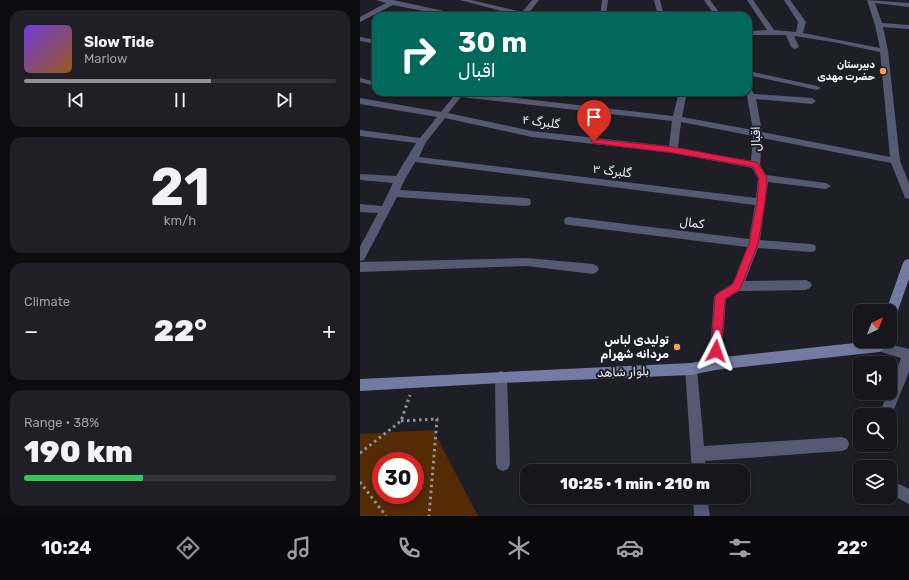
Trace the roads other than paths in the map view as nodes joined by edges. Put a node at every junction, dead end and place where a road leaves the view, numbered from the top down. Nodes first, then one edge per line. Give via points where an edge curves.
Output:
1 (379, 0) edge
2 (463, 0) edge
3 (536, 0) edge
4 (605, 0) edge
5 (657, 0) edge
6 (707, 0) edge
7 (750, 0) edge
8 (787, 0) edge
9 (870, 0) edge
10 (393, 2) edge
11 (909, 5) edge
12 (360, 11) edge
13 (374, 12) edge
14 (439, 12) edge
15 (510, 12) edge
16 (528, 12) edge
17 (604, 12) edge
18 (660, 12) edge
19 (716, 12) edge
20 (370, 14) joint
21 (360, 20) edge
22 (879, 24) junction
23 (909, 27) edge
24 (771, 31) junction
25 (752, 33) edge
26 (789, 33) junction
27 (800, 33) junction
28 (360, 40) edge
29 (372, 42) edge
30 (795, 47) dead end
31 (884, 51) junction
32 (752, 74) edge
33 (360, 80) edge
34 (372, 83) edge
35 (817, 88) dead end
36 (752, 94) edge
37 (458, 96) edge
38 (485, 96) edge
39 (682, 96) edge
40 (749, 96) edge
41 (360, 101) edge
42 (812, 102) dead end
43 (443, 115) junction
44 (677, 119) junction
45 (360, 133) edge
46 (758, 134) junction
47 (422, 141) junction
48 (673, 150) junction
49 (413, 159) junction
50 (895, 161) junction
51 (755, 165) junction
52 (360, 177) edge
53 (763, 178) junction
54 (399, 180) junction
55 (826, 186) dead end
56 (394, 193) junction
57 (909, 195) edge
58 (526, 202) dead end
59 (761, 202) junction
60 (360, 208) edge
61 (385, 210) junction
62 (569, 221) dead end
63 (754, 244) junction
64 (811, 248) dead end
65 (360, 257) edge
66 (909, 263) edge
67 (360, 267) edge
68 (593, 269) dead end
69 (806, 285) dead end
70 (737, 286) junction
71 (894, 304) edge
72 (853, 346) edge
73 (892, 348) edge
74 (909, 355) edge
75 (715, 364) junction
76 (692, 369) junction
77 (501, 377) junction
78 (360, 385) edge
79 (888, 408) edge
80 (842, 444) dead end
81 (698, 454) junction
82 (502, 464) dead end
83 (699, 464) edge
84 (701, 504) edge
85 (702, 516) edge

1 - 10 street
2 - 15 street
3 - 16 street
4 - 17 street
5 - 18 street
6 - 19 street
7 - 24 street
8 - 27 street via 802,22
9 - 11 street
9 - 22 street
10 - 13 street
10 - 14 street
12 - 20 street
20 - 21 street
22 - 23 street
22 - 31 street
24 - 25 street
24 - 26 street
26 - 27 street
26 - 30 street
27 - 31 street
28 - 29 street
31 - 50 street
32 - 35 street
33 - 34 street
36 - 42 street
37 - 43 street
38 - 44 street
39 - 44 street
40 - 46 street, اقبال
41 - 43 street, گلبرگ ۴
43 - 47 street
43 - 48 street, گلبرگ ۴ via 532,134
44 - 46 street
44 - 48 street
45 - 47 street
46 - 50 street
46 - 51 street, اقبال
47 - 49 street
48 - 51 street, گلبرگ ۴
49 - 54 street
49 - 59 street, گلبرگ ۳
50 - 57 street
51 - 53 street, اقبال
52 - 54 street
53 - 55 street
53 - 59 street
54 - 56 street
56 - 58 street
56 - 61 street
59 - 63 street
60 - 61 street
61 - 65 street
62 - 63 street, کمال
63 - 64 street, کمال
63 - 70 street
66 - 71 main road
67 - 68 street via 527,262
69 - 70 street
70 - 75 street via 720,297
72 - 75 main road, بلوار شاهد
73 - 74 street
74 - 79 street
75 - 76 main road, بلوار شاهد
76 - 77 main road, بلوار شاهد
76 - 81 street
77 - 78 main road, بلوار شاهد
77 - 82 street
80 - 81 street
81 - 83 street
84 - 85 street

